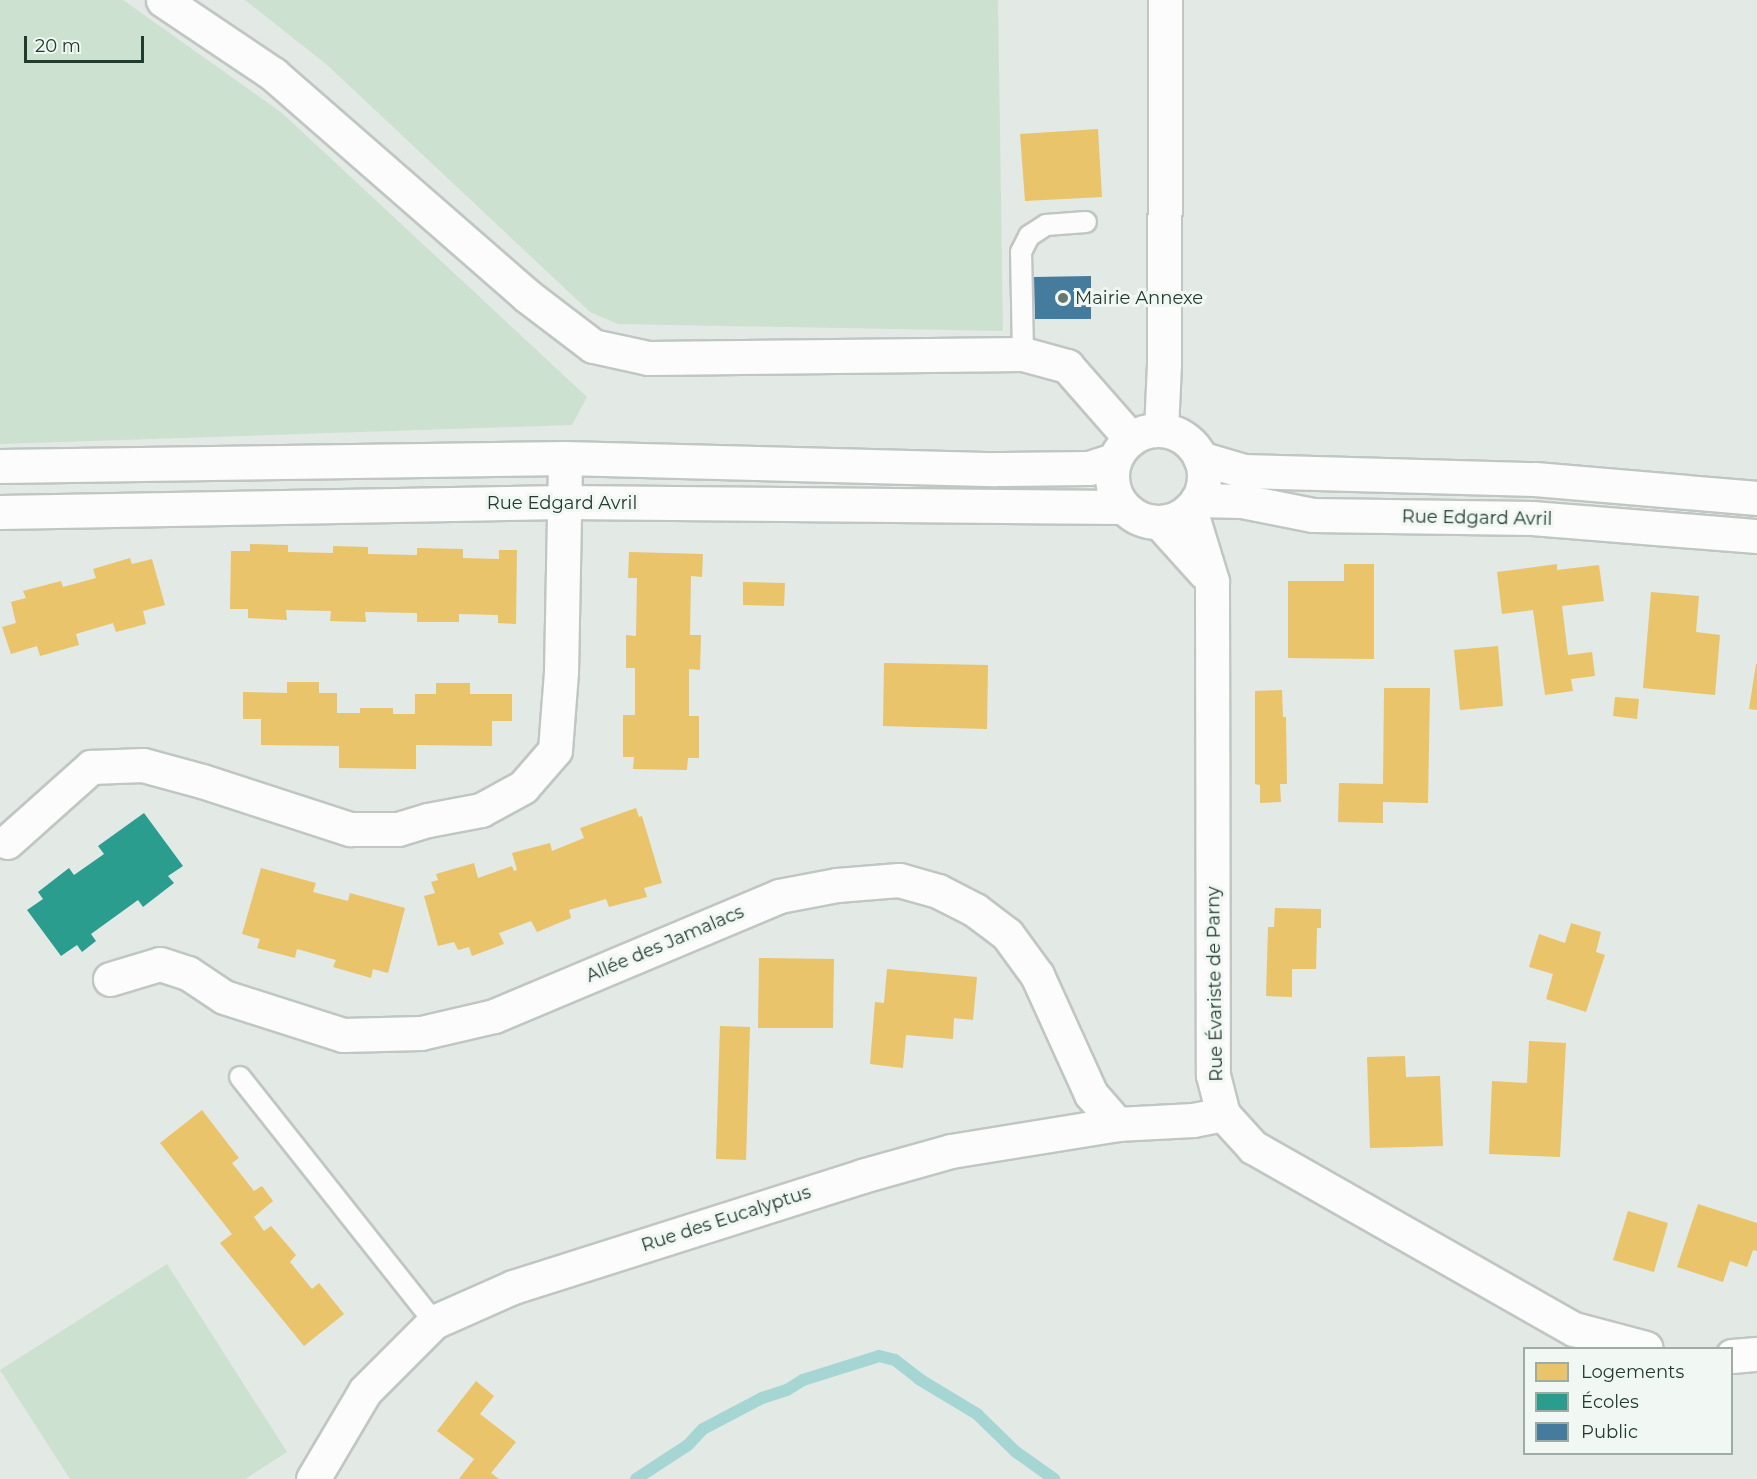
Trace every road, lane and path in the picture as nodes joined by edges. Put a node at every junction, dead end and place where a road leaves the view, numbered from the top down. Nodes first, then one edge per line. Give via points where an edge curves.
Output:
1 (164, 0) edge
2 (1165, 0) edge
3 (1086, 222) dead end
4 (1023, 354) junction
5 (1135, 443) junction
6 (565, 458) junction
7 (1200, 458) junction
8 (0, 466) edge
9 (1757, 498) edge
10 (564, 502) junction
11 (1194, 505) junction
12 (1124, 507) junction
13 (0, 512) edge
14 (1160, 523) junction
15 (1757, 536) edge
16 (1212, 581) junction
17 (7, 842) dead end
18 (110, 979) dead end
19 (240, 1077) dead end
20 (1222, 1114) junction
21 (1117, 1124) junction
22 (434, 1322) junction
23 (1642, 1347) edge
24 (1757, 1354) edge
25 (1733, 1356) edge
26 (313, 1479) edge

1 - 4 street via 273,74 526,296 594,346 648,358
2 - 5 street via 1164,364
3 - 4 lane via 1046,225 1029,236 1022,252
4 - 5 street via 1067,366
5 - 6 street via 1089,468
5 - 7 street via 1185,439
5 - 12 street via 1112,485
6 - 8 street
6 - 10 street
7 - 9 street via 1244,471 1535,479
7 - 11 street via 1203,487
10 - 12 street, Rue Edgard Avril
10 - 13 street, Rue Edgard Avril
10 - 17 street via 561,672 555,750 523,787 481,810 398,829 350,829 143,765 92,767
11 - 14 street via 1181,516
11 - 15 street, Rue Edgard Avril via 1242,501 1313,515 1532,518
11 - 16 street, Rue Évariste de Parny
12 - 14 street via 1134,516
14 - 16 street
16 - 20 street, Rue Évariste de Parny via 1213,1075
18 - 21 street, Allée des Jamalacs via 160,964 188,973 224,997 343,1035 421,1033 494,1016 779,896 837,885 899,880 938,891 975,910 1007,934 1037,975 1090,1094
19 - 22 lane
20 - 21 street, Rue des Eucalyptus via 1193,1120
20 - 23 street via 1253,1147 1574,1329
21 - 22 street, Rue des Eucalyptus via 951,1151 862,1176 513,1287
22 - 26 street, Rue des Eucalyptus via 365,1391
24 - 25 street

